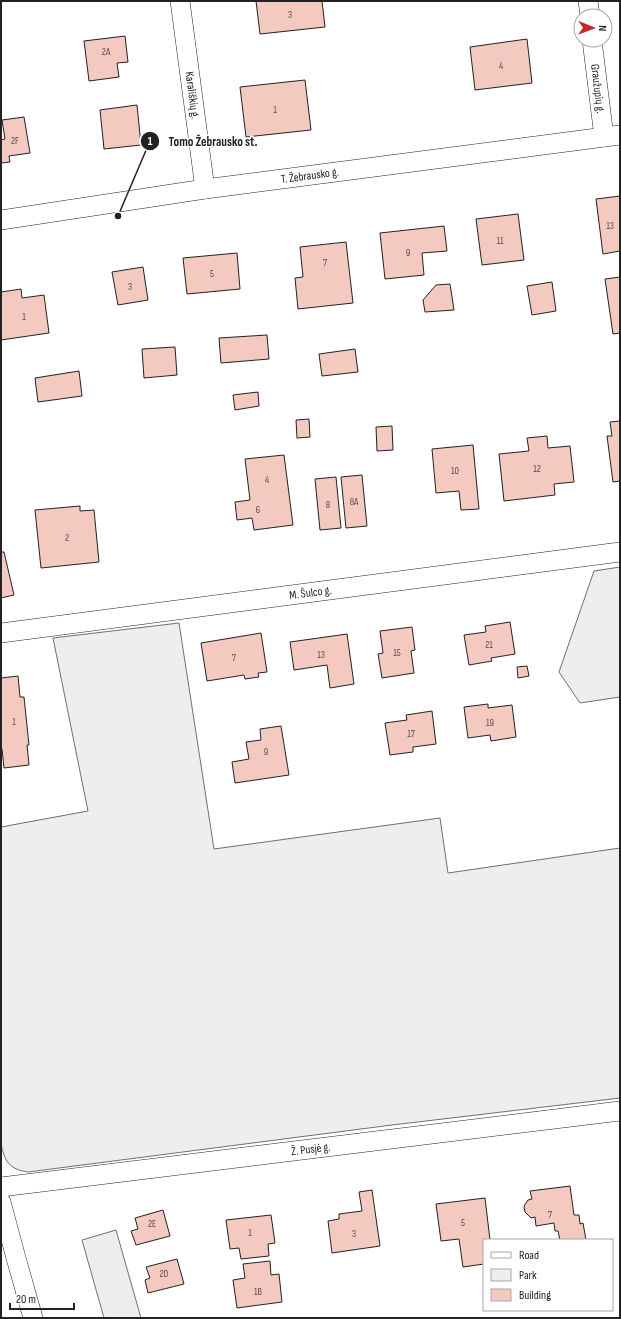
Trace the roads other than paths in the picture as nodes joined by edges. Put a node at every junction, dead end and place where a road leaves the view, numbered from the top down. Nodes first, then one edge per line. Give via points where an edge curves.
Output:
1 (180, 1) edge
2 (594, 48) edge
3 (612, 136) edge
4 (205, 189) junction
5 (1, 220) edge
6 (620, 552) edge
7 (1, 633) edge
8 (620, 1111) edge
9 (1, 1187) edge
10 (1, 1202) edge
11 (34, 1318) edge

1 - 4 street, Karališkių g.
2 - 3 street, Graužupių g.
3 - 4 street, T. Žebrausko g.
4 - 5 street, T. Žebrausko g.
6 - 7 street, M. Šulco g.
8 - 9 street, Ž. Pusjė g.
10 - 11 street

